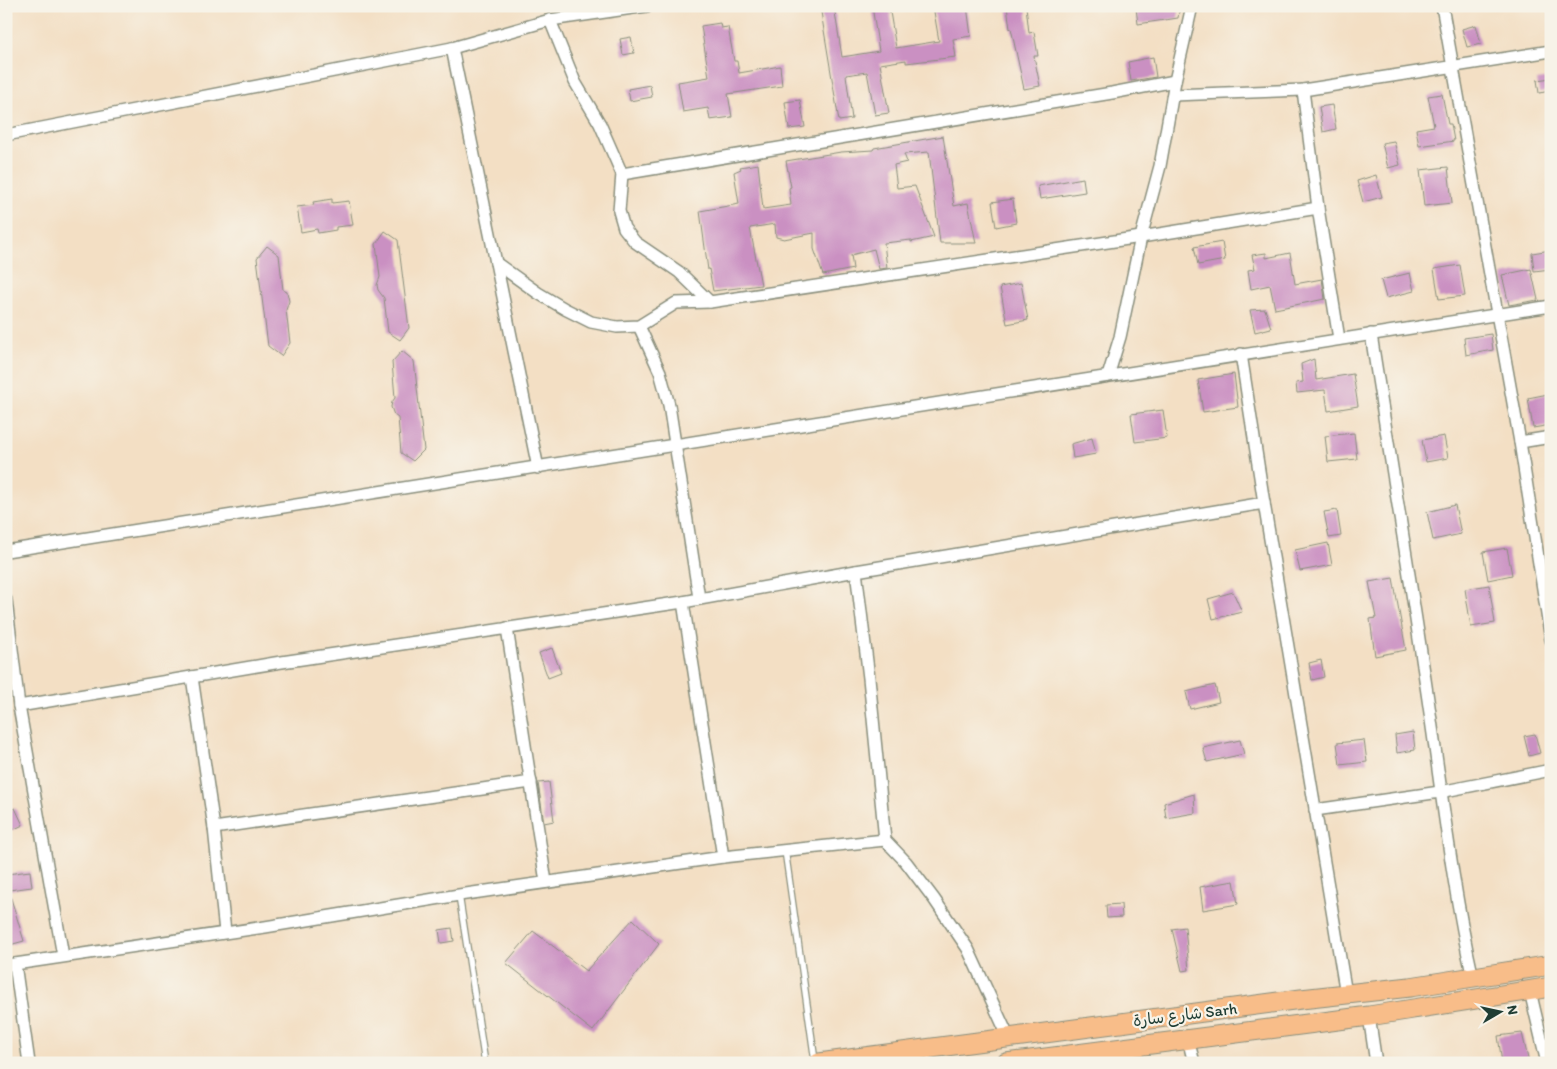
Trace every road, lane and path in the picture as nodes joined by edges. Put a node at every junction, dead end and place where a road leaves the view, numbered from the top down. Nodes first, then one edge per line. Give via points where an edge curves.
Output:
1 (647, 6) edge
2 (1192, 6) edge
3 (1442, 6) edge
4 (550, 20) junction
5 (452, 48) junction
6 (1551, 51) edge
7 (1452, 66) junction
8 (1175, 81) junction
9 (1303, 90) junction
10 (1173, 95) junction
11 (6, 135) edge
12 (622, 174) junction
13 (1318, 208) junction
14 (1141, 237) junction
15 (496, 263) junction
16 (710, 302) junction
17 (1551, 306) edge
18 (1496, 316) junction
19 (639, 326) junction
20 (1371, 334) junction
21 (1339, 339) junction
22 (1241, 354) junction
23 (1108, 376) junction
24 (1551, 437) edge
25 (1520, 442) junction
26 (675, 446) junction
27 (538, 468) junction
28 (1264, 503) junction
29 (6, 551) edge
30 (856, 571) junction
31 (1545, 573) edge
32 (699, 598) junction
33 (6, 600) edge
34 (683, 602) junction
35 (507, 628) junction
36 (1551, 640) edge
37 (192, 677) junction
38 (11, 682) edge
39 (19, 706) junction
40 (1551, 770) edge
41 (531, 782) junction
42 (1440, 792) junction
43 (1315, 810) junction
44 (214, 828) junction
45 (885, 840) junction
46 (786, 850) junction
47 (723, 857) junction
48 (546, 882) junction
49 (459, 895) junction
50 (225, 932) junction
51 (63, 956) junction
52 (11, 965) edge
53 (1551, 965) edge
54 (1473, 978) junction
55 (1551, 987) edge
56 (1530, 991) junction
57 (1346, 994) junction
58 (1370, 1016) junction
59 (1008, 1036) junction
60 (1188, 1039) junction
61 (29, 1063) edge
62 (485, 1063) edge
63 (815, 1063) edge
64 (819, 1063) edge
65 (1006, 1063) edge
66 (1194, 1063) edge
67 (1376, 1063) edge
68 (1547, 1063) edge

1 - 4 street
2 - 8 street
3 - 7 street
4 - 5 street
4 - 12 street via 575,82 600,124
5 - 11 street
5 - 15 street
6 - 7 street
7 - 9 street
7 - 18 street
8 - 10 street
8 - 12 street
9 - 10 street
9 - 13 street
10 - 14 street via 1160,166
12 - 16 street via 619,211 624,228 635,242 679,272
13 - 14 street
13 - 21 street
14 - 16 street
14 - 23 street via 1120,337
15 - 19 street via 538,293 592,322 617,327
15 - 27 street
16 - 19 street via 676,303
17 - 18 street
18 - 20 street
18 - 25 street
19 - 26 street via 665,388
20 - 21 street
20 - 42 street
21 - 22 street
22 - 23 street
22 - 28 street
23 - 26 street
24 - 25 street
25 - 31 street
26 - 27 street
26 - 32 street
27 - 29 street
28 - 30 street
28 - 43 street
30 - 32 street
30 - 45 street
31 - 36 street
32 - 34 street
33 - 38 street
34 - 35 street
34 - 47 street
35 - 37 street
35 - 41 street
37 - 39 street
37 - 44 street
38 - 39 street
39 - 51 street
40 - 42 street
41 - 44 street
41 - 48 street
42 - 43 street
42 - 54 street via 1462,932
43 - 57 street
44 - 50 street
45 - 46 street
45 - 59 street via 918,876 968,948
46 - 47 street
46 - 63 lane
47 - 48 street
48 - 49 street
49 - 50 street
49 - 62 lane
50 - 51 street
51 - 52 street
52 - 61 street
53 - 54 highway, شارع سارة Sarh
54 - 57 highway, شارع سارة Sarh
55 - 56 highway, شارع سارة Sarh
56 - 58 highway, شارع سارة Sarh
56 - 68 street
57 - 59 highway, شارع سارة Sarh
58 - 60 highway, شارع سارة Sarh
58 - 67 street
59 - 64 highway, شارع سارة Sarh
60 - 65 highway, شارع سارة Sarh
60 - 66 street

